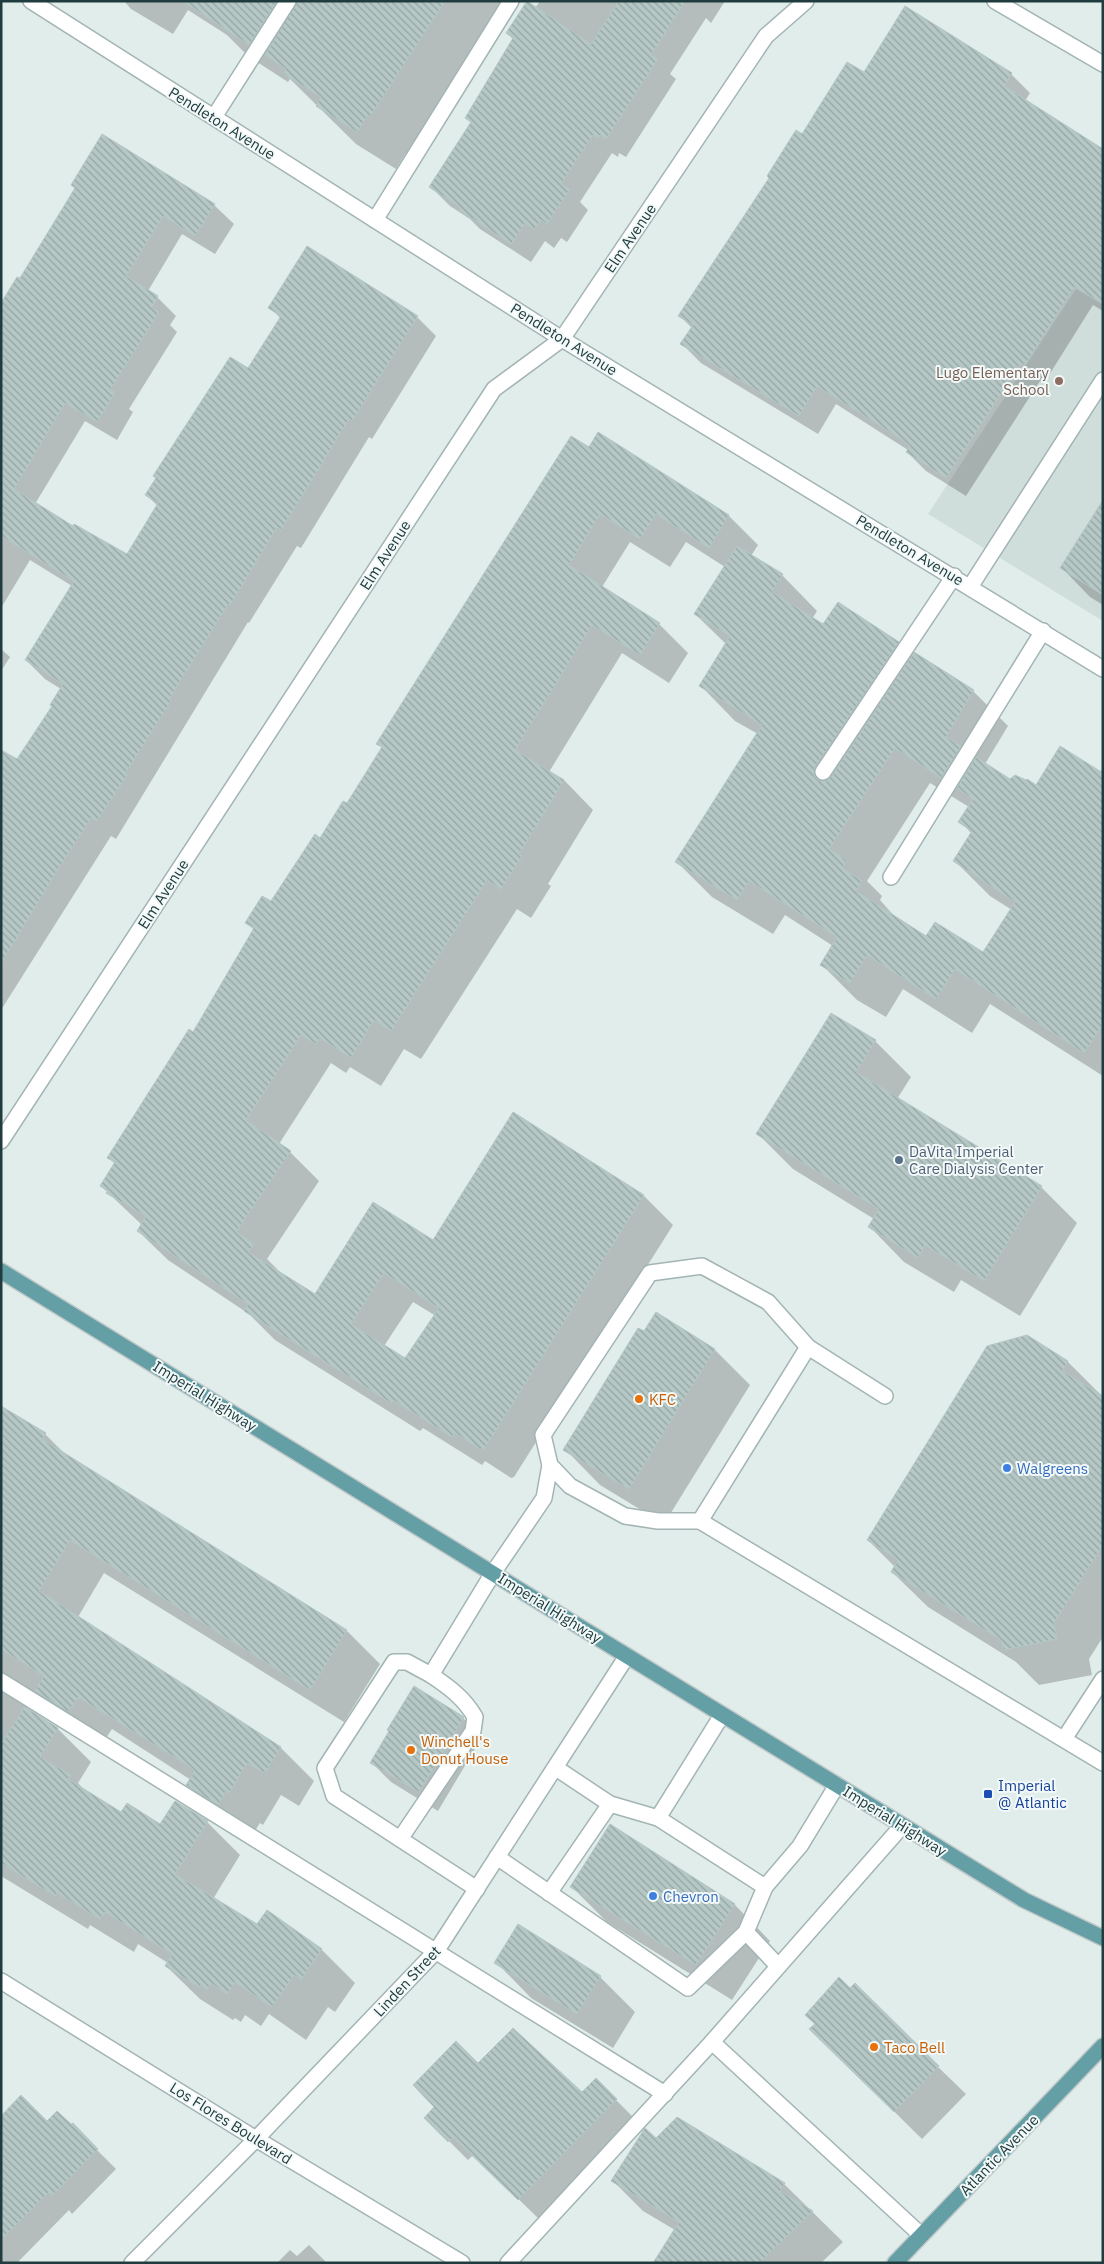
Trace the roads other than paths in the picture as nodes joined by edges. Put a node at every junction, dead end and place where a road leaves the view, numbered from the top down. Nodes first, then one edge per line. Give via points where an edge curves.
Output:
1 (31, 1) edge
2 (288, 1) edge
3 (511, 1) edge
4 (806, 1) edge
5 (995, 1) edge
6 (1103, 64) edge
7 (214, 117) junction
8 (375, 220) junction
9 (562, 339) junction
10 (1103, 380) edge
11 (954, 576) junction
12 (970, 587) junction
13 (1043, 631) junction
14 (1103, 669) edge
15 (823, 772) dead end
16 (891, 877) dead end
17 (1, 1141) edge
18 (1, 1271) edge
19 (808, 1347) junction
20 (885, 1396) dead end
21 (550, 1465) junction
22 (700, 1521) junction
23 (493, 1573) junction
24 (627, 1656) junction
25 (431, 1675) junction
26 (1103, 1679) edge
27 (1, 1681) edge
28 (722, 1715) junction
29 (1064, 1739) junction
30 (1103, 1762) edge
31 (556, 1768) junction
32 (837, 1785) junction
33 (610, 1804) junction
34 (658, 1818) junction
35 (902, 1826) junction
36 (400, 1839) junction
37 (497, 1857) junction
38 (765, 1887) junction
39 (476, 1889) junction
40 (549, 1893) junction
41 (746, 1932) junction
42 (1103, 1938) edge
43 (437, 1950) junction
44 (778, 1966) junction
45 (1, 1981) edge
46 (712, 2042) junction
47 (1103, 2046) edge
48 (665, 2094) junction
49 (256, 2139) junction
50 (922, 2235) junction
51 (132, 2263) edge
52 (462, 2263) edge
53 (508, 2263) edge
54 (895, 2263) edge

1 - 7 street, Pendleton Avenue
2 - 7 street
3 - 8 street
4 - 9 street, Elm Avenue via 766,36
5 - 6 street
7 - 8 street, Pendleton Avenue
8 - 9 street, Pendleton Avenue
9 - 11 street, Pendleton Avenue
9 - 17 street, Elm Avenue via 494,389
10 - 12 street
11 - 12 street, Pendleton Avenue
11 - 15 street
12 - 13 street, Pendleton Avenue
13 - 14 street, Pendleton Avenue
13 - 16 street
18 - 23 main road, Imperial Highway
19 - 20 street
19 - 21 street via 768,1302 702,1266 650,1273 544,1435
19 - 22 street
21 - 22 street via 570,1486 625,1516 658,1521
21 - 23 street via 544,1498
22 - 29 street
23 - 24 main road, Imperial Highway
23 - 25 street
24 - 28 main road, Imperial Highway
24 - 31 street, Linden Street
25 - 36 street via 468,1704 475,1717 473,1731
25 - 36 street via 407,1662 394,1662 325,1768 334,1796
26 - 29 street
27 - 43 street
28 - 32 main road, Imperial Highway
28 - 34 street
29 - 30 street
31 - 33 street
31 - 37 street, Linden Street
32 - 35 main road, Imperial Highway
32 - 38 street via 800,1846
33 - 34 street
33 - 40 street
34 - 38 street
35 - 42 main road, Imperial Highway via 1024,1900
35 - 44 street
36 - 39 street
37 - 39 street, Linden Street
37 - 40 street
38 - 41 street
39 - 43 street, Linden Street
40 - 41 street via 688,1988
41 - 44 street
43 - 48 street
43 - 49 street, Linden Street
44 - 46 street
45 - 49 street, Los Flores Boulevard
46 - 48 street
46 - 50 street
47 - 50 main road, Atlantic Avenue
48 - 53 street
49 - 51 street, Linden Street
49 - 52 street, Los Flores Boulevard
50 - 54 main road, Atlantic Avenue

